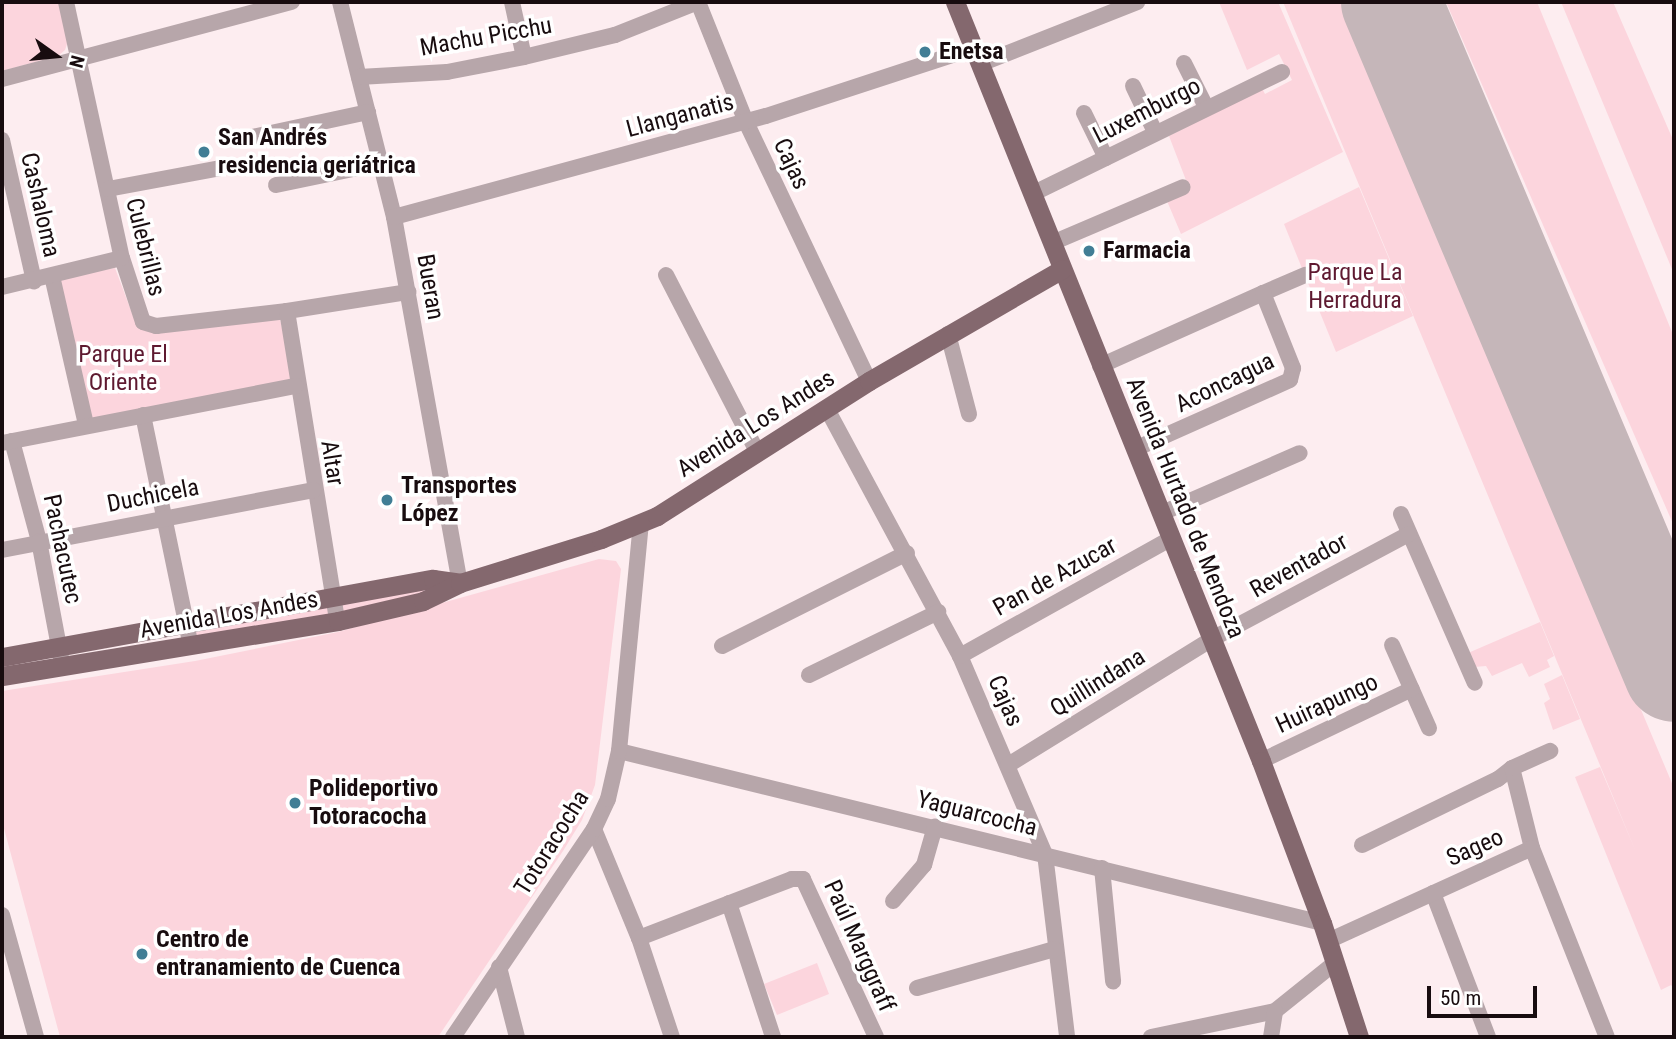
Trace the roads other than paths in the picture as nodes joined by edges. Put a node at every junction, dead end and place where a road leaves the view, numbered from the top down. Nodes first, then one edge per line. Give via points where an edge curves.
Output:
1 (66, 2) edge
2 (292, 2) edge
3 (340, 2) edge
4 (512, 2) edge
5 (698, 2) edge
6 (955, 2) edge
7 (1137, 2) edge
8 (1119, 5) edge
9 (977, 56) junction
10 (79, 57) junction
11 (524, 57) junction
12 (1184, 63) dead end
13 (1282, 72) dead end
14 (359, 77) junction
15 (2, 79) edge
16 (1133, 86) dead end
17 (1206, 107) junction
18 (368, 112) junction
19 (1084, 113) dead end
20 (746, 122) junction
21 (1155, 132) junction
22 (243, 139) dead end
23 (2, 140) edge
24 (1106, 158) junction
25 (381, 163) junction
26 (220, 168) dead end
27 (276, 185) dead end
28 (1183, 187) dead end
29 (108, 189) junction
30 (1034, 193) junction
31 (394, 217) junction
32 (1052, 243) junction
33 (122, 258) junction
34 (1062, 269) junction
35 (666, 275) dead end
36 (1305, 275) dead end
37 (52, 276) junction
38 (34, 281) junction
39 (2, 287) edge
40 (409, 292) junction
41 (1263, 293) junction
42 (287, 311) junction
43 (948, 334) junction
44 (1100, 366) junction
45 (869, 381) junction
46 (296, 386) junction
47 (827, 409) junction
48 (969, 414) dead end
49 (143, 415) junction
50 (86, 424) junction
51 (7, 442) edge
52 (1135, 449) junction
53 (758, 453) junction
54 (1300, 453) dead end
55 (313, 490) junction
56 (1162, 513) junction
57 (1401, 514) dead end
58 (161, 517) junction
59 (640, 524) junction
60 (1409, 534) junction
61 (1172, 538) junction
62 (40, 541) junction
63 (2, 550) edge
64 (907, 553) junction
65 (460, 583) junction
66 (333, 599) junction
67 (938, 612) junction
68 (337, 621) junction
69 (184, 626) junction
70 (1212, 639) junction
71 (1392, 645) dead end
72 (191, 646) junction
73 (722, 646) dead end
74 (960, 656) junction
75 (2, 657) edge
76 (61, 659) junction
77 (2, 676) edge
78 (809, 676) dead end
79 (1475, 683) dead end
80 (1412, 689) junction
81 (1429, 728) dead end
82 (619, 751) junction
83 (1550, 751) dead end
84 (1261, 761) junction
85 (1008, 765) junction
86 (1512, 768) junction
87 (935, 827) junction
88 (594, 829) junction
89 (1362, 845) dead end
90 (1532, 848) junction
91 (1045, 854) junction
92 (1102, 868) junction
93 (1433, 893) junction
94 (893, 901) dead end
95 (729, 903) junction
96 (2, 915) edge
97 (1325, 932) junction
98 (639, 938) junction
99 (1055, 949) junction
100 (1335, 963) junction
101 (8, 964) edge
102 (499, 967) junction
103 (1113, 981) dead end
104 (917, 988) dead end
105 (1275, 1012) junction
106 (36, 1037) edge
107 (453, 1037) edge
108 (517, 1037) edge
109 (673, 1037) edge
110 (773, 1037) edge
111 (876, 1037) edge
112 (1067, 1037) edge
113 (1151, 1037) edge
114 (1271, 1037) edge
115 (1359, 1037) edge
116 (1488, 1037) edge
117 (1607, 1037) edge

1 - 10 street, Culebrillas
2 - 10 street
3 - 14 street, Bueran
4 - 11 street
5 - 11 street, Machu Picchu via 615,35
5 - 20 street, Cajas
6 - 9 main road, Avenida Hurtado de Mendoza
7 - 8 street, Llanganatis
8 - 9 street, Llanganatis
9 - 20 street, Llanganatis
9 - 30 main road, Avenida Hurtado de Mendoza
10 - 15 street
10 - 29 street, Culebrillas
11 - 14 street, Machu Picchu via 446,72
12 - 17 street
13 - 17 street, Luxemburgo
14 - 18 street, Bueran
16 - 21 street
17 - 21 street, Luxemburgo
18 - 22 street
18 - 25 street, Bueran
19 - 24 street
20 - 31 street, Llanganatis
20 - 45 street, Cajas
21 - 24 street, Luxemburgo
23 - 38 street, Cashaloma
24 - 30 street, Luxemburgo
25 - 27 street
25 - 31 street, Bueran
26 - 29 street
28 - 32 street
29 - 33 street, Culebrillas
30 - 32 main road, Avenida Hurtado de Mendoza
31 - 40 street, Bueran
32 - 34 main road, Avenida Hurtado de Mendoza
33 - 37 street
33 - 42 street, Culebrillas via 136,310 150,326
34 - 43 main road, Avenida Los Andes
34 - 44 main road, Avenida Hurtado de Mendoza
35 - 53 street
36 - 41 street
37 - 38 street
37 - 50 street, Cashaloma
38 - 39 street
40 - 42 street, Culebrillas
40 - 65 street, Bueran
41 - 44 street
41 - 52 street, Aconcagua via 1293,368 1290,380
42 - 46 street, Altar
43 - 45 main road, Avenida Los Andes
43 - 48 street
44 - 52 main road, Avenida Hurtado de Mendoza
45 - 47 main road, Avenida Los Andes
46 - 49 street
46 - 55 street, Altar
47 - 53 main road, Avenida Los Andes
47 - 64 street, Cajas
49 - 50 street
49 - 58 street
50 - 51 street
51 - 62 street, Pachacutec
52 - 56 main road, Avenida Hurtado de Mendoza
53 - 59 main road, Avenida Los Andes
54 - 56 street
55 - 58 street, Duchicela
55 - 66 street, Altar
56 - 61 main road, Avenida Hurtado de Mendoza
57 - 60 street
58 - 62 street, Duchicela
58 - 69 street
59 - 65 main road, Avenida Los Andes
59 - 82 street, Totoracocha
60 - 70 street, Reventador
60 - 79 street
61 - 70 main road, Avenida Hurtado de Mendoza
61 - 74 street, Pan de Azucar
62 - 63 street, Duchicela
62 - 76 street, Pachacutec
64 - 67 street, Cajas
64 - 73 street
65 - 66 main road, Avenida Los Andes via 433,579
65 - 68 main road, Avenida Los Andes via 423,601
66 - 68 street, Altar
66 - 69 main road, Avenida Los Andes
67 - 74 street, Cajas
67 - 78 street
68 - 72 main road, Avenida Los Andes
69 - 72 street
69 - 76 main road, Avenida Los Andes
70 - 84 main road, Avenida Hurtado de Mendoza
70 - 85 street, Quillindana
71 - 80 street, Huirapungo
72 - 76 main road, Avenida Los Andes
74 - 85 street, Cajas
75 - 76 main road, Avenida Los Andes
76 - 77 main road, Avenida Los Andes
80 - 81 street, Huirapungo
80 - 84 street, Huirapungo
82 - 87 street, Yaguarcocha
82 - 88 street, Totoracocha via 608,799
83 - 86 street
84 - 97 main road, Avenida Hurtado de Mendoza
85 - 91 street, Cajas
86 - 89 street
86 - 90 street
87 - 91 street, Yaguarcocha
87 - 94 street via 924,865
88 - 98 street
88 - 102 street, Totoracocha
90 - 93 street, Sageo
90 - 117 street, Sageo
91 - 92 street, Yaguarcocha
91 - 99 street, Cajas
92 - 97 street, Yaguarcocha
92 - 103 street
93 - 97 street, Sageo
93 - 116 street
95 - 98 street, Paúl Marggraff
95 - 110 street
95 - 111 street, Paúl Marggraff via 792,879 810,885 853,995
96 - 101 street
97 - 100 main road, Avenida Hurtado de Mendoza
98 - 109 street
99 - 104 street
99 - 112 street, Cajas
100 - 105 street
100 - 115 main road, Avenida Hurtado de Mendoza
101 - 106 street
102 - 107 street, Totoracocha
102 - 108 street
105 - 113 street
105 - 114 street

